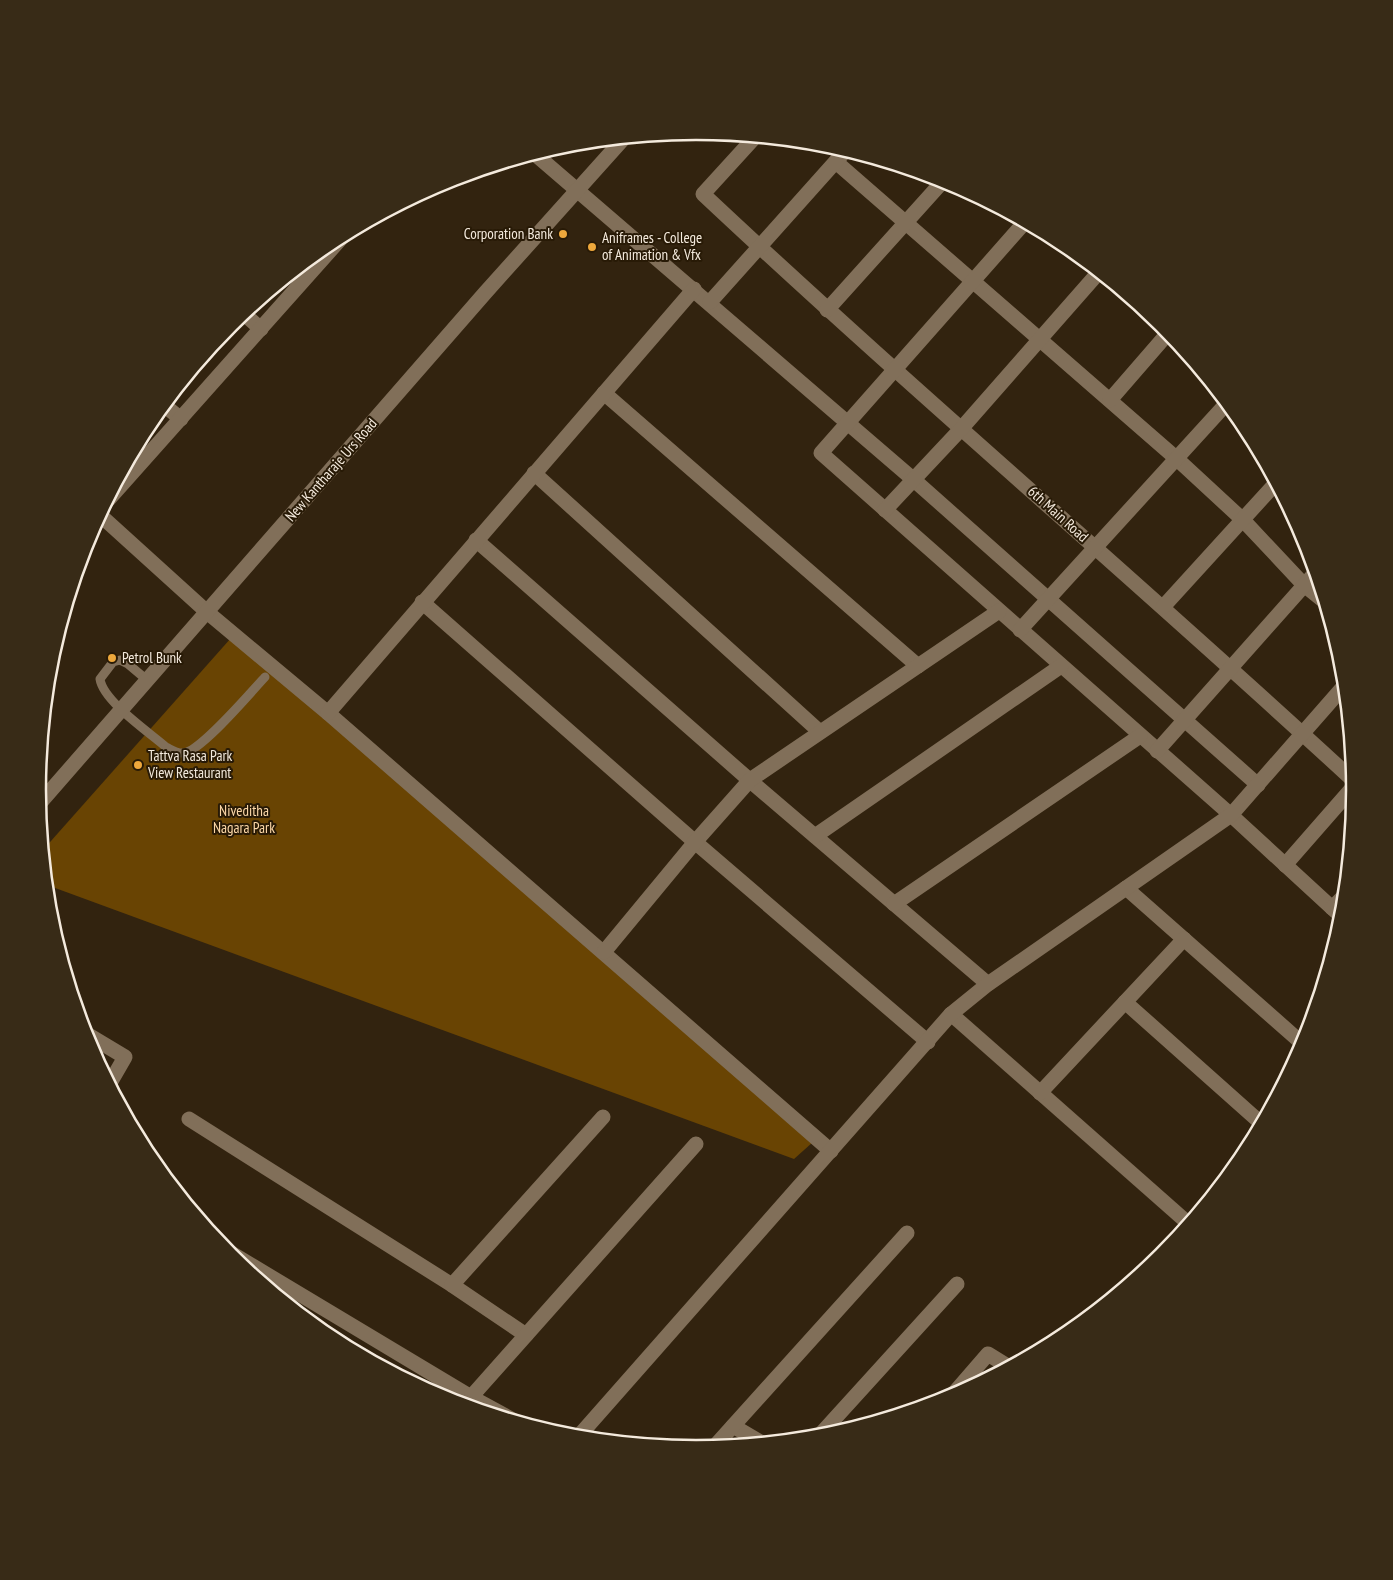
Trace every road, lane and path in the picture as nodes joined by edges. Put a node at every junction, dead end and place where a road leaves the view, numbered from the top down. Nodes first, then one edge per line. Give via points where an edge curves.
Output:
1 (750, 142) edge
2 (618, 144) edge
3 (841, 156) edge
4 (541, 159) edge
5 (836, 162) junction
6 (938, 186) edge
7 (578, 188) junction
8 (906, 223) junction
9 (1021, 226) edge
10 (760, 248) junction
11 (307, 269) edge
12 (1095, 277) edge
13 (972, 281) junction
14 (694, 288) junction
15 (710, 302) junction
16 (827, 310) junction
17 (249, 319) edge
18 (261, 329) junction
19 (1164, 338) edge
20 (1040, 340) junction
21 (895, 370) junction
22 (604, 393) junction
23 (1110, 400) junction
24 (1222, 408) edge
25 (170, 410) edge
26 (181, 419) junction
27 (848, 422) junction
28 (961, 429) junction
29 (1177, 459) junction
30 (534, 473) junction
31 (914, 480) junction
32 (123, 483) edge
33 (1272, 487) edge
34 (885, 510) junction
35 (105, 520) edge
36 (1243, 520) junction
37 (476, 540) junction
38 (1096, 548) junction
39 (1311, 578) edge
40 (1304, 585) junction
41 (1316, 595) edge
42 (1049, 600) junction
43 (422, 602) junction
44 (1163, 607) junction
45 (999, 611) junction
46 (207, 612) junction
47 (1020, 630) junction
48 (918, 666) junction
49 (1061, 666) junction
50 (1231, 668) junction
51 (265, 678) dead end
52 (147, 680) junction
53 (1339, 692) edge
54 (122, 708) junction
55 (328, 713) junction
56 (1184, 720) junction
57 (820, 732) junction
58 (1303, 734) junction
59 (1140, 736) junction
60 (1157, 751) junction
61 (1346, 775) edge
62 (750, 780) junction
63 (1258, 785) junction
64 (1347, 793) edge
65 (46, 796) edge
66 (1231, 816) junction
67 (815, 836) junction
68 (695, 842) junction
69 (1285, 865) junction
70 (1126, 888) junction
71 (894, 904) junction
72 (1335, 910) edge
73 (1184, 939) junction
74 (604, 952) junction
75 (988, 984) junction
76 (1126, 1002) junction
77 (951, 1014) junction
78 (1297, 1039) edge
79 (96, 1040) edge
80 (928, 1042) junction
81 (113, 1078) edge
82 (1040, 1093) junction
83 (603, 1117) dead end
84 (189, 1119) dead end
85 (1257, 1120) edge
86 (696, 1144) dead end
87 (831, 1151) junction
88 (1184, 1220) edge
89 (907, 1233) dead end
90 (257, 1268) edge
91 (957, 1284) dead end
92 (452, 1285) junction
93 (526, 1335) junction
94 (1003, 1363) edge
95 (962, 1383) edge
96 (471, 1397) junction
97 (488, 1406) edge
98 (733, 1426) junction
99 (827, 1427) edge
100 (584, 1430) edge
101 (754, 1438) edge
102 (721, 1439) edge

1 - 10 street, 6th Main Road via 703,194
2 - 7 street, New Kantharaje Urs Road
3 - 5 street
4 - 7 street
5 - 8 street
5 - 10 street
6 - 8 street
7 - 14 street
7 - 46 street, New Kantharaje Urs Road
8 - 13 street
8 - 16 street
9 - 13 street
10 - 15 street
10 - 16 street, 6th Main Road
11 - 18 street
12 - 20 street
13 - 20 street
13 - 21 street
14 - 15 street
14 - 22 street
15 - 27 street
16 - 21 street, 6th Main Road
17 - 18 street
18 - 26 street
19 - 23 street
20 - 23 street
20 - 28 street
21 - 27 street
21 - 28 street, 6th Main Road
22 - 30 street
22 - 48 street
23 - 29 street
24 - 29 street
25 - 26 street
26 - 32 street
27 - 31 street
27 - 34 street via 821,453
28 - 31 street
28 - 38 street, 6th Main Road
29 - 36 street
29 - 38 street
30 - 37 street
30 - 57 street
31 - 34 street
31 - 42 street
33 - 36 street
34 - 45 street
35 - 46 street
36 - 40 street
36 - 44 street
37 - 43 street
37 - 62 street
38 - 42 street
38 - 44 street, 6th Main Road
39 - 40 street
40 - 41 street
40 - 50 street
42 - 47 street
42 - 56 street
43 - 55 street
43 - 68 street
44 - 50 street, 6th Main Road
45 - 47 street
45 - 48 street
46 - 52 street, New Kantharaje Urs Road
46 - 55 street
47 - 49 street
48 - 57 street
49 - 59 street
49 - 67 street
50 - 56 street
50 - 58 street, 6th Main Road
51 - 54 lane via 204,740 186,752 176,753 166,747
52 - 54 street, New Kantharaje Urs Road
52 - 54 lane via 120,660 106,669 100,679 102,688
53 - 58 street
54 - 65 street, New Kantharaje Urs Road
55 - 74 street
56 - 60 street
56 - 63 street
57 - 62 street
58 - 61 street, 6th Main Road
58 - 63 street
59 - 60 street
59 - 71 street
60 - 66 street
62 - 67 street
62 - 68 street
63 - 66 street
64 - 69 street
66 - 69 street
66 - 70 street
67 - 71 street
68 - 74 street
68 - 80 street
69 - 72 street
70 - 73 street
70 - 75 street
71 - 75 street
73 - 76 street
73 - 78 street
74 - 87 street
75 - 77 street
76 - 82 street
76 - 85 street
77 - 80 street
77 - 82 street
79 - 81 street via 124,1057
80 - 87 street
82 - 88 street
83 - 92 street
84 - 92 street
86 - 93 street
87 - 100 street
89 - 98 street
90 - 96 street
91 - 99 street
92 - 93 street
93 - 96 street
94 - 95 street via 988,1354
96 - 97 street
98 - 101 street
98 - 102 street

